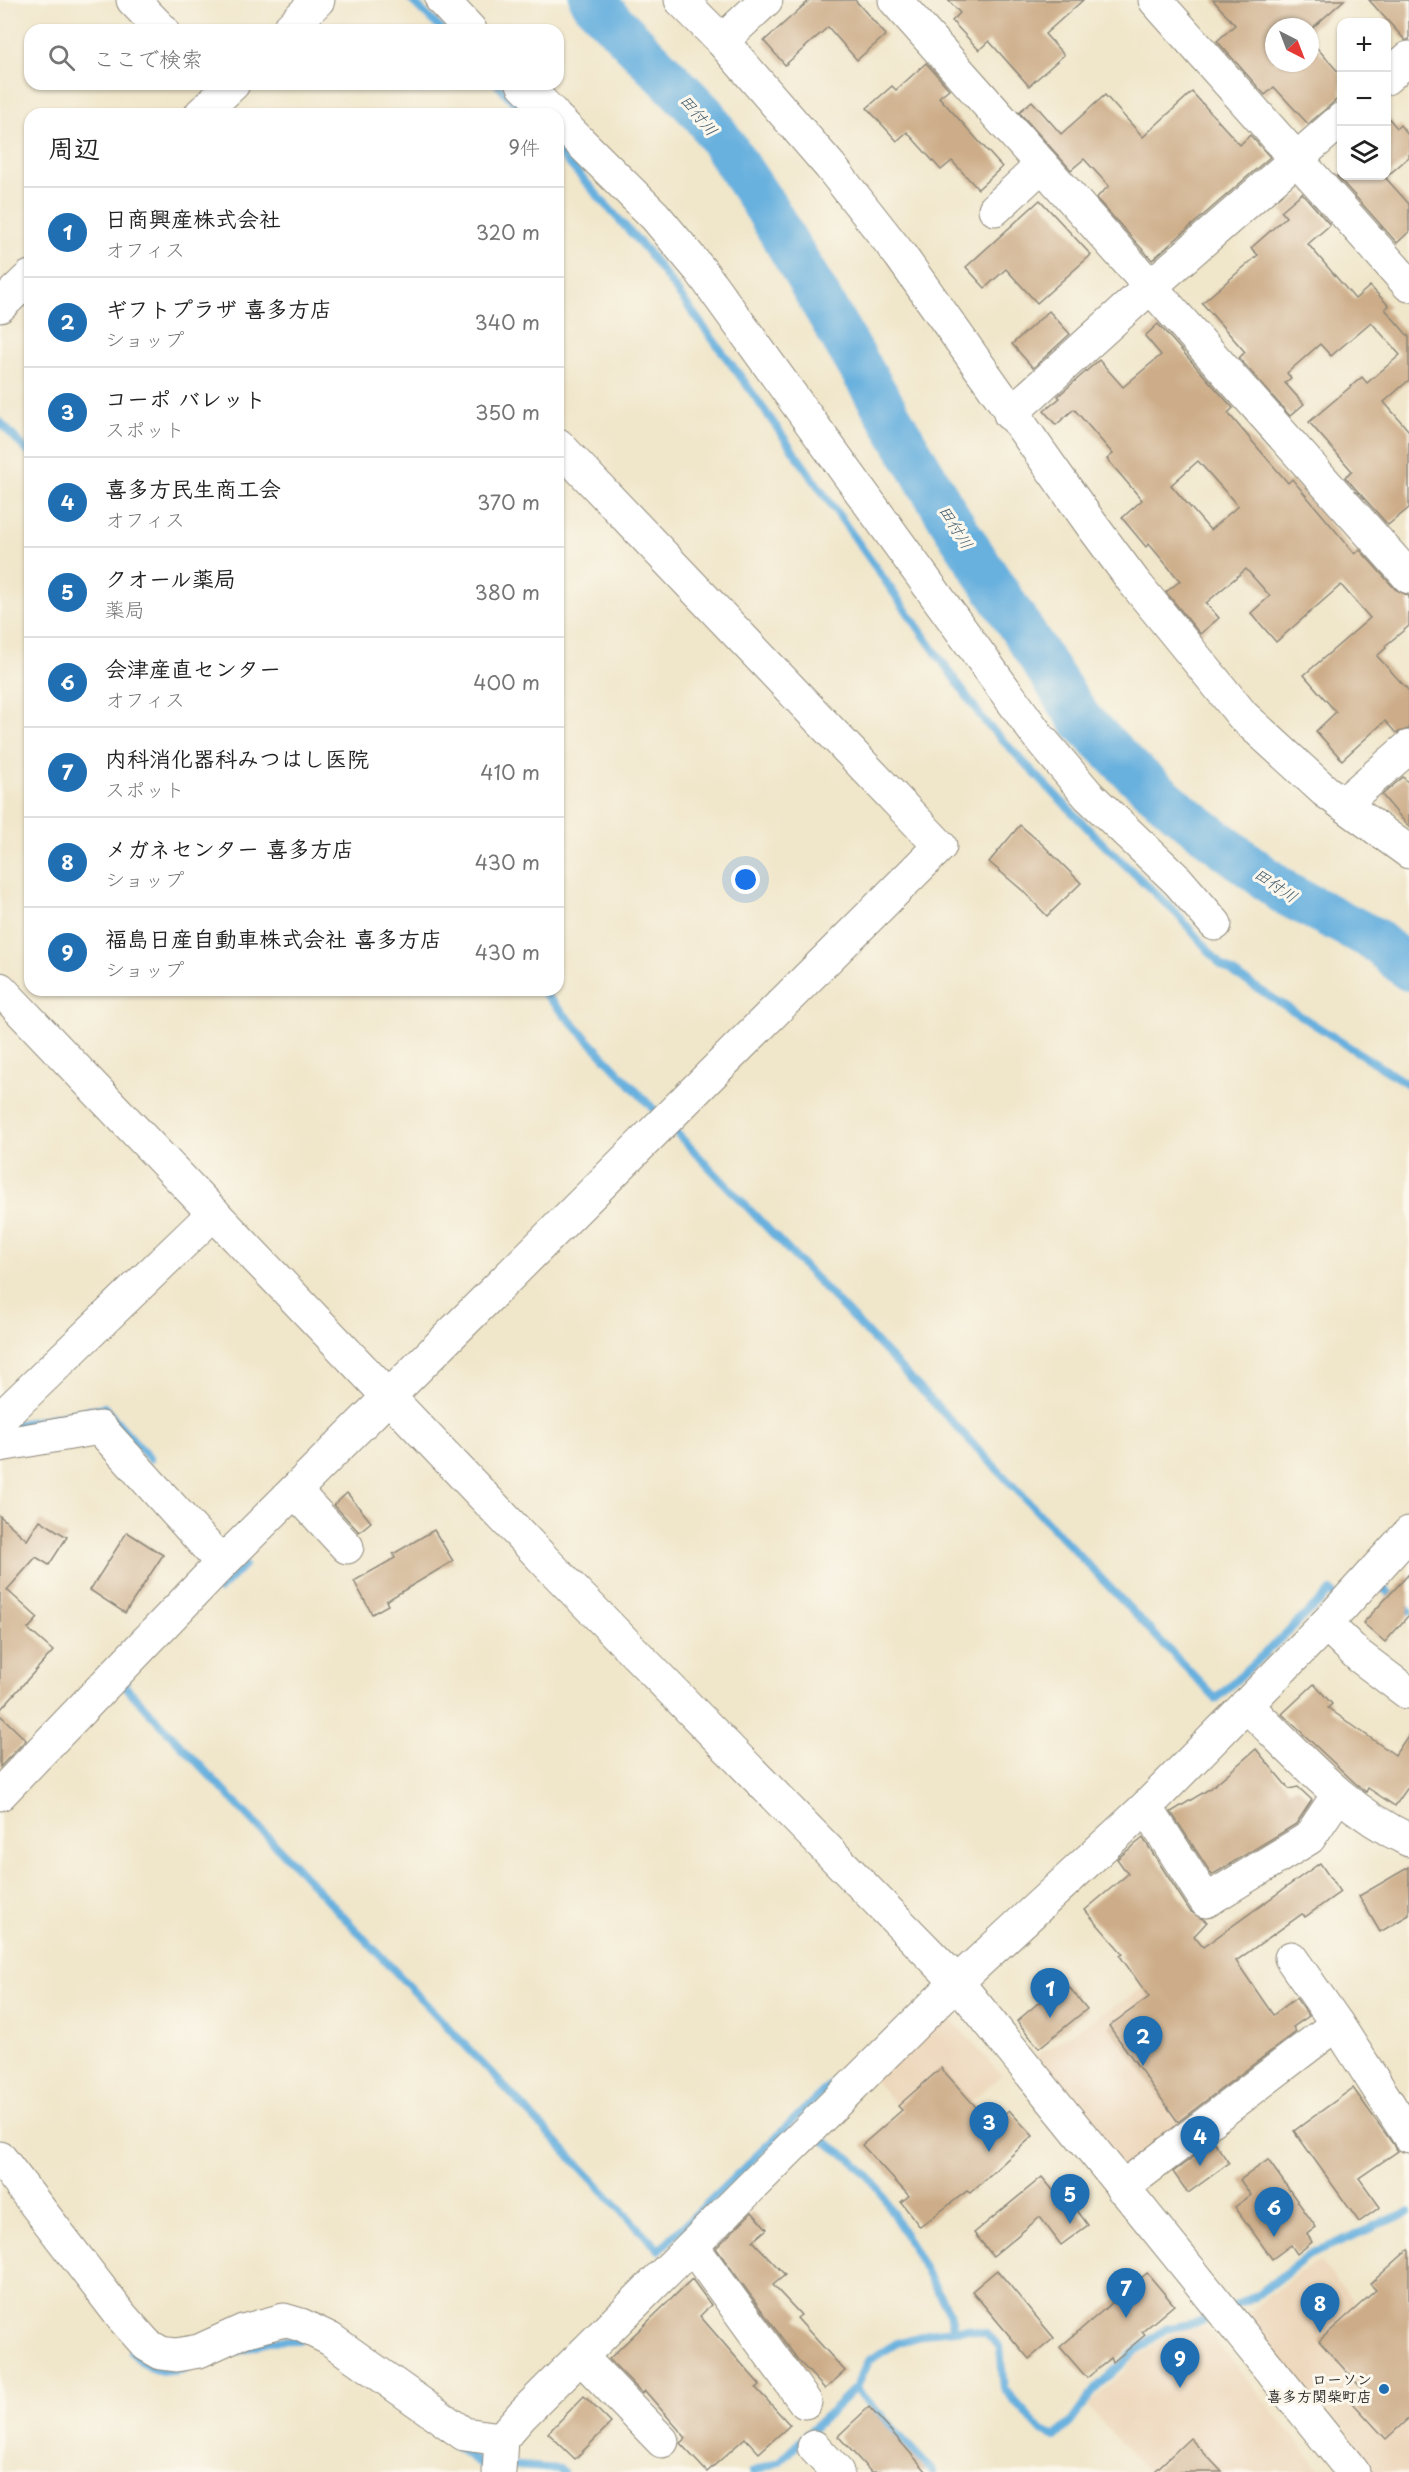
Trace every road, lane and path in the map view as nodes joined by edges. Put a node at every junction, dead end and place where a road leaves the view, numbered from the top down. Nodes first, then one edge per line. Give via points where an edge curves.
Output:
1 (133, 0) edge
2 (318, 0) edge
3 (442, 0) edge
4 (681, 0) edge
5 (766, 0) edge
6 (896, 0) edge
7 (1155, 0) edge
8 (156, 24) edge
9 (294, 24) edge
10 (464, 24) edge
11 (722, 41) junction
12 (1409, 58) edge
13 (1391, 74) edge
14 (529, 90) edge
15 (547, 108) edge
16 (1337, 123) edge
17 (564, 126) edge
18 (1297, 159) junction
19 (1042, 165) junction
20 (995, 209) dead end
21 (24, 284) edge
22 (1409, 285) edge
23 (1150, 287) junction
24 (0, 306) edge
25 (1011, 414) junction
26 (564, 451) edge
27 (1409, 577) edge
28 (1409, 747) edge
29 (1343, 804) junction
30 (1409, 852) edge
31 (1215, 924) dead end
32 (0, 989) edge
33 (214, 1213) junction
34 (388, 1398) junction
35 (0, 1419) edge
36 (0, 1445) edge
37 (295, 1491) junction
38 (1409, 1533) edge
39 (348, 1547) dead end
40 (222, 1563) junction
41 (1326, 1624) junction
42 (1407, 1692) dead end
43 (1246, 1704) junction
44 (0, 1794) edge
45 (1338, 1795) junction
46 (1146, 1807) junction
47 (1409, 1840) edge
48 (1291, 1958) dead end
49 (957, 1982) junction
50 (1337, 2024) junction
51 (1409, 2136) edge
52 (0, 2158) edge
53 (1122, 2188) junction
54 (692, 2246) junction
55 (581, 2357) junction
56 (805, 2402) dead end
57 (662, 2441) dead end
58 (814, 2447) dead end
59 (500, 2454) edge
60 (837, 2472) edge
61 (1353, 2472) edge

1 - 8 street
2 - 9 street
3 - 10 street
4 - 11 street
5 - 11 street
6 - 19 street
7 - 18 street
11 - 25 street via 893,246
12 - 13 street
14 - 15 street
16 - 18 street
17 - 31 street via 655,216 701,271 1064,770 1178,881
18 - 22 street
18 - 23 street
19 - 20 street
19 - 23 street
21 - 24 street
23 - 25 street
23 - 27 street
25 - 29 street via 1134,582 1243,716
26 - 34 street via 940,846
28 - 29 street
29 - 30 street
32 - 33 street
33 - 34 street
33 - 35 street
34 - 37 street
34 - 49 street
36 - 40 street via 100,1428
37 - 39 street
37 - 40 street
38 - 41 street
40 - 44 street
41 - 42 street via 1359,1656
41 - 43 street
43 - 45 street
43 - 46 street
45 - 46 street via 1309,1838 1206,1901
45 - 47 street via 1381,1827
46 - 49 street
48 - 50 street
49 - 53 street
49 - 54 street
50 - 51 street
50 - 53 street
52 - 59 street via 147,2345 176,2355 199,2351 243,2331 284,2320 301,2325 330,2339 464,2434
53 - 61 street
54 - 55 street
54 - 56 street
55 - 57 street
55 - 59 street
58 - 60 street

